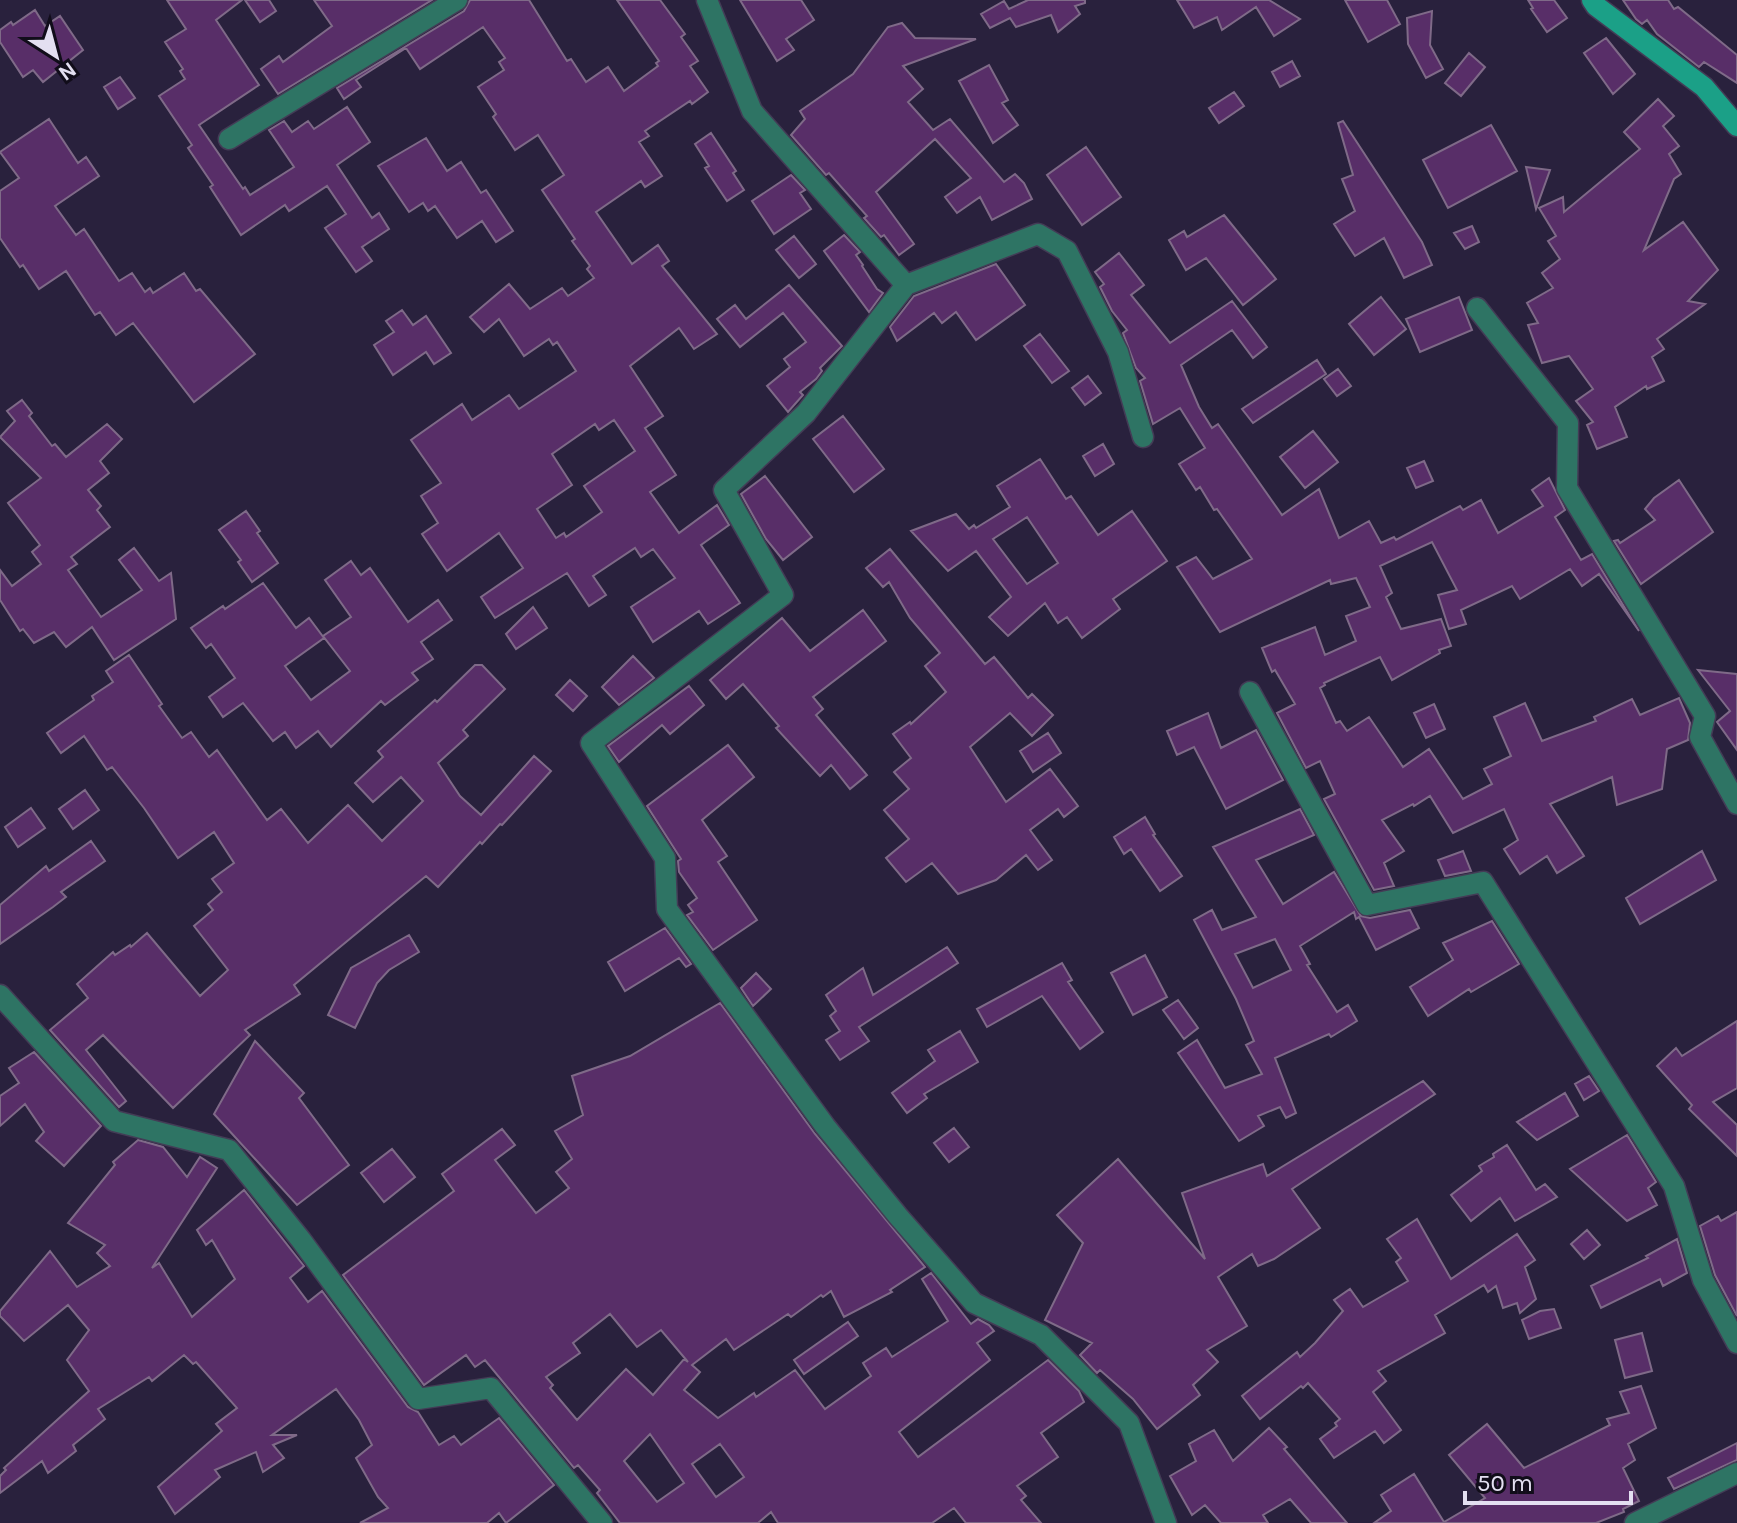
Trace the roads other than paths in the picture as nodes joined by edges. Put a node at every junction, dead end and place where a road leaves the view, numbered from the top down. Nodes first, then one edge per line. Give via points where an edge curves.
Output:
1 (457, 0) edge
2 (707, 0) edge
3 (1592, 0) edge
4 (1737, 126) edge
5 (229, 139) dead end
6 (906, 285) junction
7 (1477, 308) dead end
8 (1143, 437) dead end
9 (1250, 692) dead end
10 (1737, 804) edge
11 (0, 995) edge
12 (1737, 1343) edge
13 (1737, 1473) edge
14 (602, 1523) edge
15 (1166, 1523) edge
16 (1635, 1523) edge

1 - 5 street
2 - 6 street via 752,111
3 - 4 main road via 1704,87
6 - 8 street via 1038,234 1067,251 1118,352
6 - 15 street via 806,413 724,490 783,595 591,743 665,858 667,909 825,1126 974,1303 1041,1335 1129,1423
7 - 10 street via 1568,423 1567,488 1705,716 1700,737
9 - 12 street via 1367,905 1483,882 1674,1186 1703,1280
11 - 14 street via 114,1121 229,1150 418,1399 491,1388
13 - 16 street

